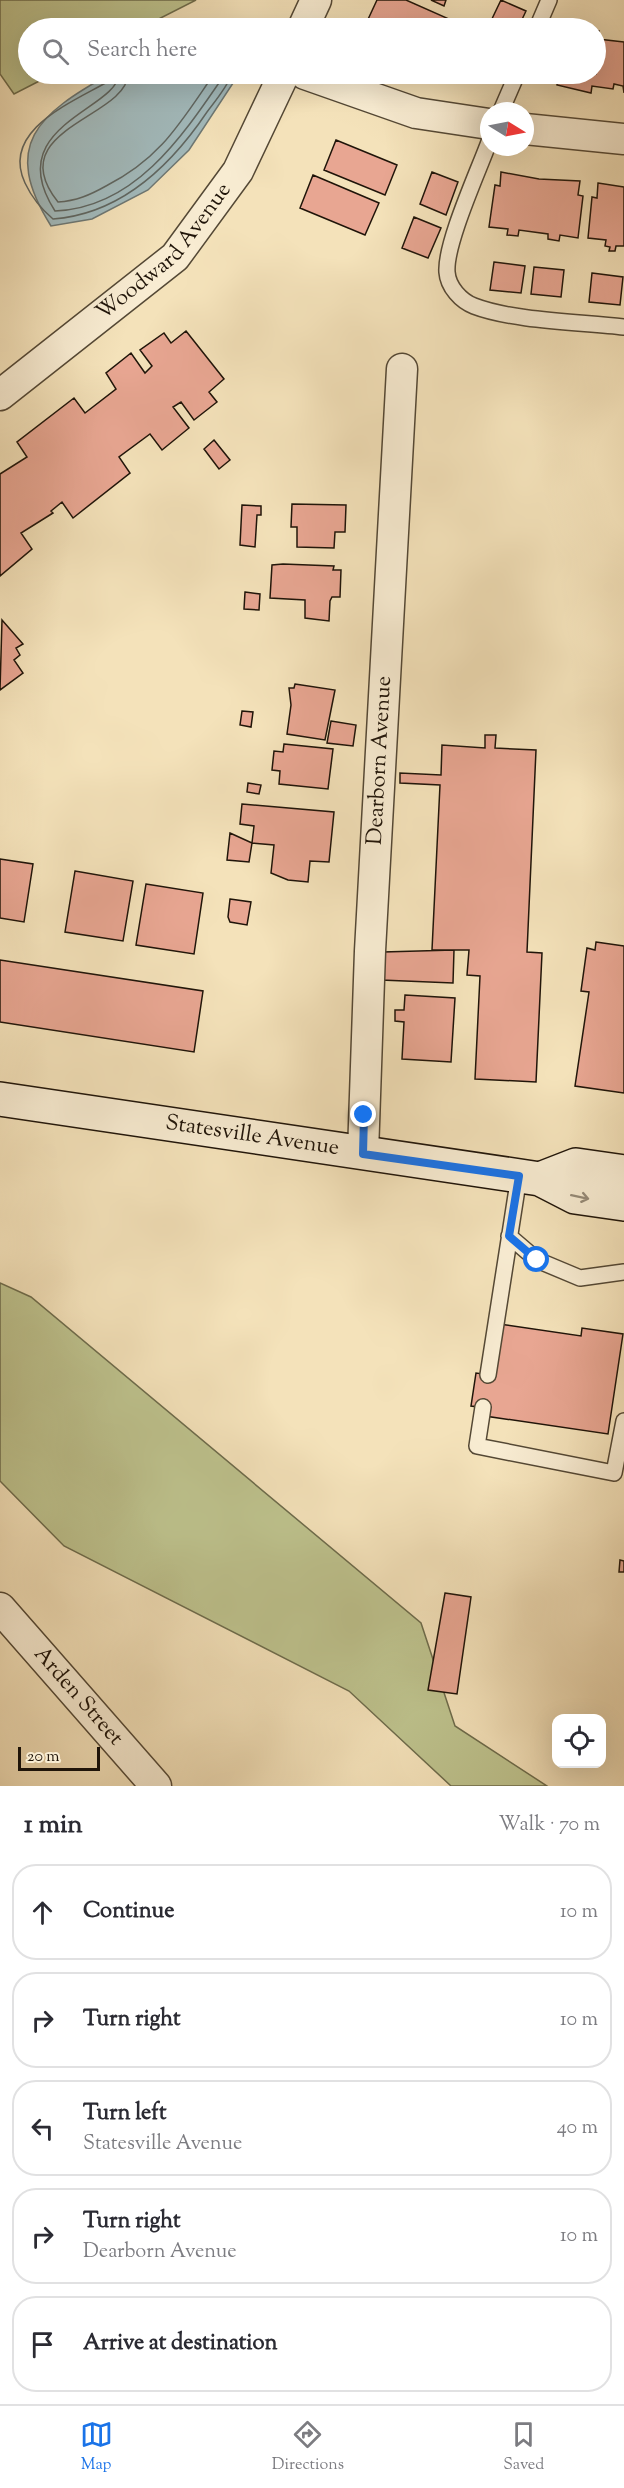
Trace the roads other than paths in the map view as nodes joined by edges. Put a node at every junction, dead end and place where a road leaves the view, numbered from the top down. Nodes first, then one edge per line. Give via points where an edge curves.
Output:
1 (316, 0) edge
2 (549, 0) edge
3 (308, 18) edge
4 (541, 18) edge
5 (279, 84) edge
6 (333, 84) edge
7 (513, 84) edge
8 (505, 102) edge
9 (480, 123) edge
10 (534, 130) edge
11 (624, 139) edge
12 (484, 156) edge
13 (624, 327) edge
14 (402, 369) dead end
15 (0, 395) edge
16 (0, 1099) edge
17 (363, 1154) junction
18 (624, 1172) edge
19 (530, 1178) junction
20 (624, 1204) edge
21 (509, 1236) junction
22 (624, 1272) edge
23 (488, 1375) dead end
24 (483, 1407) dead end
25 (624, 1421) edge
26 (0, 1608) edge
27 (156, 1786) edge

1 - 3 street
2 - 4 lane
5 - 15 street, Woodward Avenue via 238,171 175,257
6 - 9 street via 416,112
7 - 8 lane
10 - 11 street
12 - 13 lane via 449,249 447,274 456,295 472,306 497,313
14 - 17 street, Dearborn Avenue
16 - 17 main road, Statesville Avenue
17 - 19 main road, Statesville Avenue
18 - 19 main road, Statesville Avenue via 576,1165
19 -> 20 main road, Statesville Avenue via 575,1197
19 - 21 lane
21 - 22 lane via 537,1260 580,1278
21 - 23 lane
24 - 25 lane via 477,1446 614,1473
26 - 27 street, Arden Street

